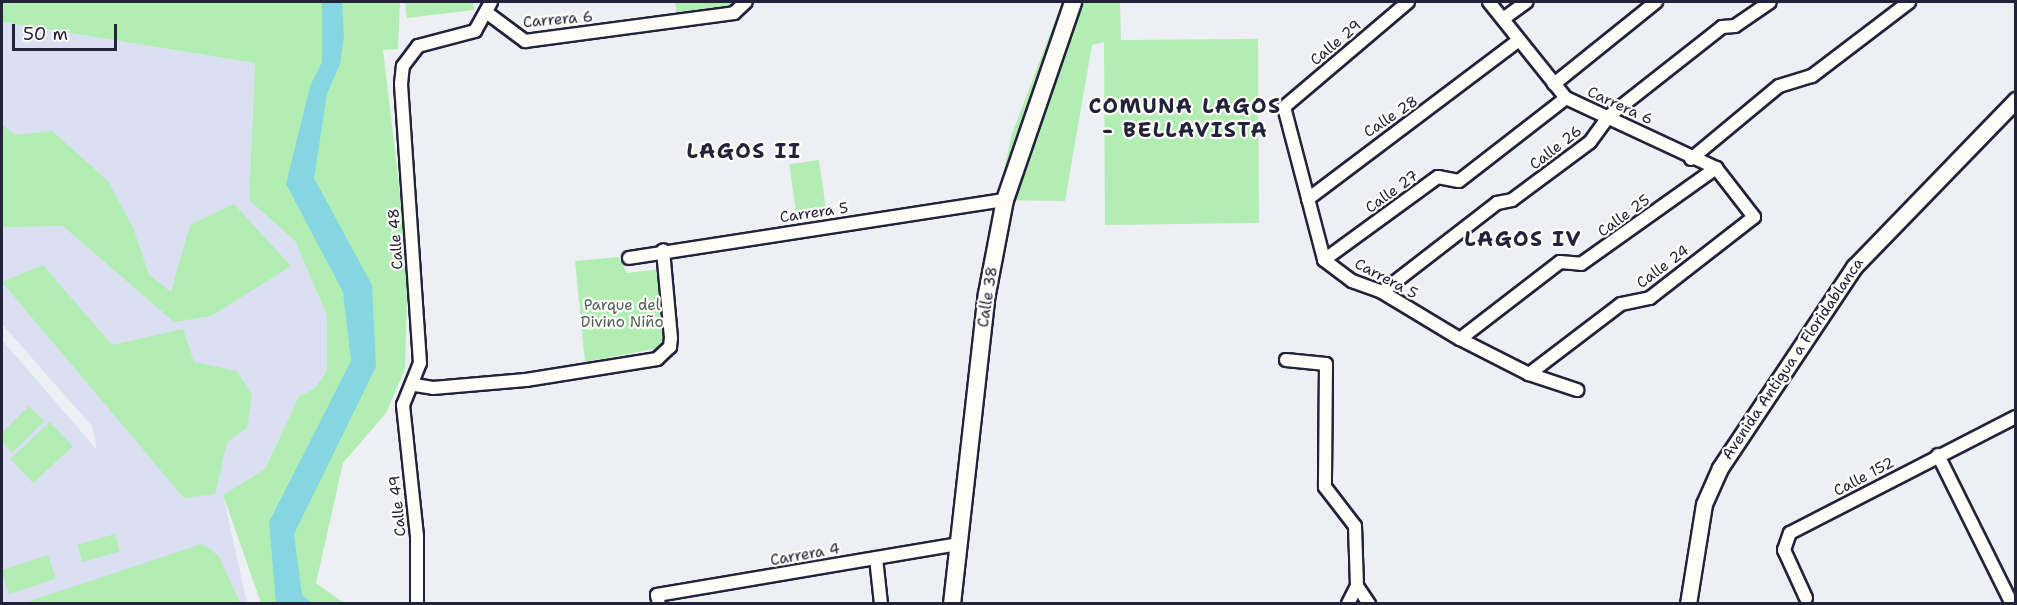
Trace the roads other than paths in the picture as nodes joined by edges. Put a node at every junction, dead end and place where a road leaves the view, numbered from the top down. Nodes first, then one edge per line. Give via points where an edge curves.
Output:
1 (1073, 2) edge
2 (1408, 2) edge
3 (1489, 2) edge
4 (1527, 2) edge
5 (1656, 2) edge
6 (1770, 2) edge
7 (1909, 2) edge
8 (746, 3) edge
9 (488, 7) edge
10 (1503, 19) junction
11 (1519, 40) junction
12 (1554, 84) junction
13 (1566, 98) junction
14 (2016, 100) edge
15 (1610, 116) junction
16 (1691, 159) junction
17 (1716, 168) junction
18 (1308, 199) junction
19 (1005, 200) junction
20 (663, 250) junction
21 (629, 258) dead end
22 (1324, 260) junction
23 (1382, 292) junction
24 (1460, 339) junction
25 (1286, 360) dead end
26 (1529, 374) junction
27 (415, 385) junction
28 (1577, 390) dead end
29 (403, 405) joint
30 (2016, 417) edge
31 (1938, 456) junction
32 (958, 544) junction
33 (876, 558) junction
34 (1357, 586) junction
35 (1806, 597) dead end
36 (658, 599) edge
37 (417, 603) edge
38 (881, 603) edge
39 (952, 603) edge
40 (1348, 603) edge
41 (1369, 603) edge
42 (1688, 603) edge
43 (2012, 603) edge

1 - 19 main road, Calle 38
2 - 18 street, Calle 29 via 1284,107
3 - 10 street, Carrera 6
4 - 10 street
5 - 12 street
6 - 15 street, Calle 26 via 1735,26 1722,27
7 - 16 street via 1812,76 1779,86
8 - 9 street, Carrera 6 via 724,15 525,41
9 - 27 street, Calle 48 via 475,31 432,39 418,46 403,66 420,363
10 - 11 street, Carrera 6
11 - 12 street, Carrera 6
11 - 18 street, Calle 28
12 - 13 street, Carrera 6
13 - 15 street, Carrera 6
13 - 22 street, Calle 27 via 1459,181 1438,177
14 - 42 street, Avenida Antigua a Floridablanca via 1854,267 1720,468 1704,504
15 - 16 street, Carrera 6
15 - 23 street, Calle 26 via 1590,142 1512,200 1497,203
16 - 17 street, Carrera 6
17 - 24 street, Calle 25 via 1581,264 1560,262
17 - 26 street, Calle 24 via 1754,217 1650,298 1621,304
18 - 22 street
19 - 20 street, Carrera 5
19 - 32 main road, Calle 38 via 987,294
20 - 21 street, Carrera 5
20 - 27 street via 670,347 657,359 526,380
22 - 23 street, Carrera 5 via 1352,281
23 - 24 street, Carrera 5
24 - 26 street, Carrera 5
25 - 34 street via 1326,364 1325,488 1355,526
26 - 28 street, Carrera 5
27 - 29 street, Calle 48
29 - 37 street, Calle 49 via 417,536
30 - 31 street, Calle 152
31 - 35 street, Calle 152 via 1790,533 1784,550
31 - 43 street
32 - 33 street, Carrera 4
32 - 39 main road, Calle 38
33 - 36 street, Carrera 4
33 - 38 street
34 - 40 street
34 - 41 street

